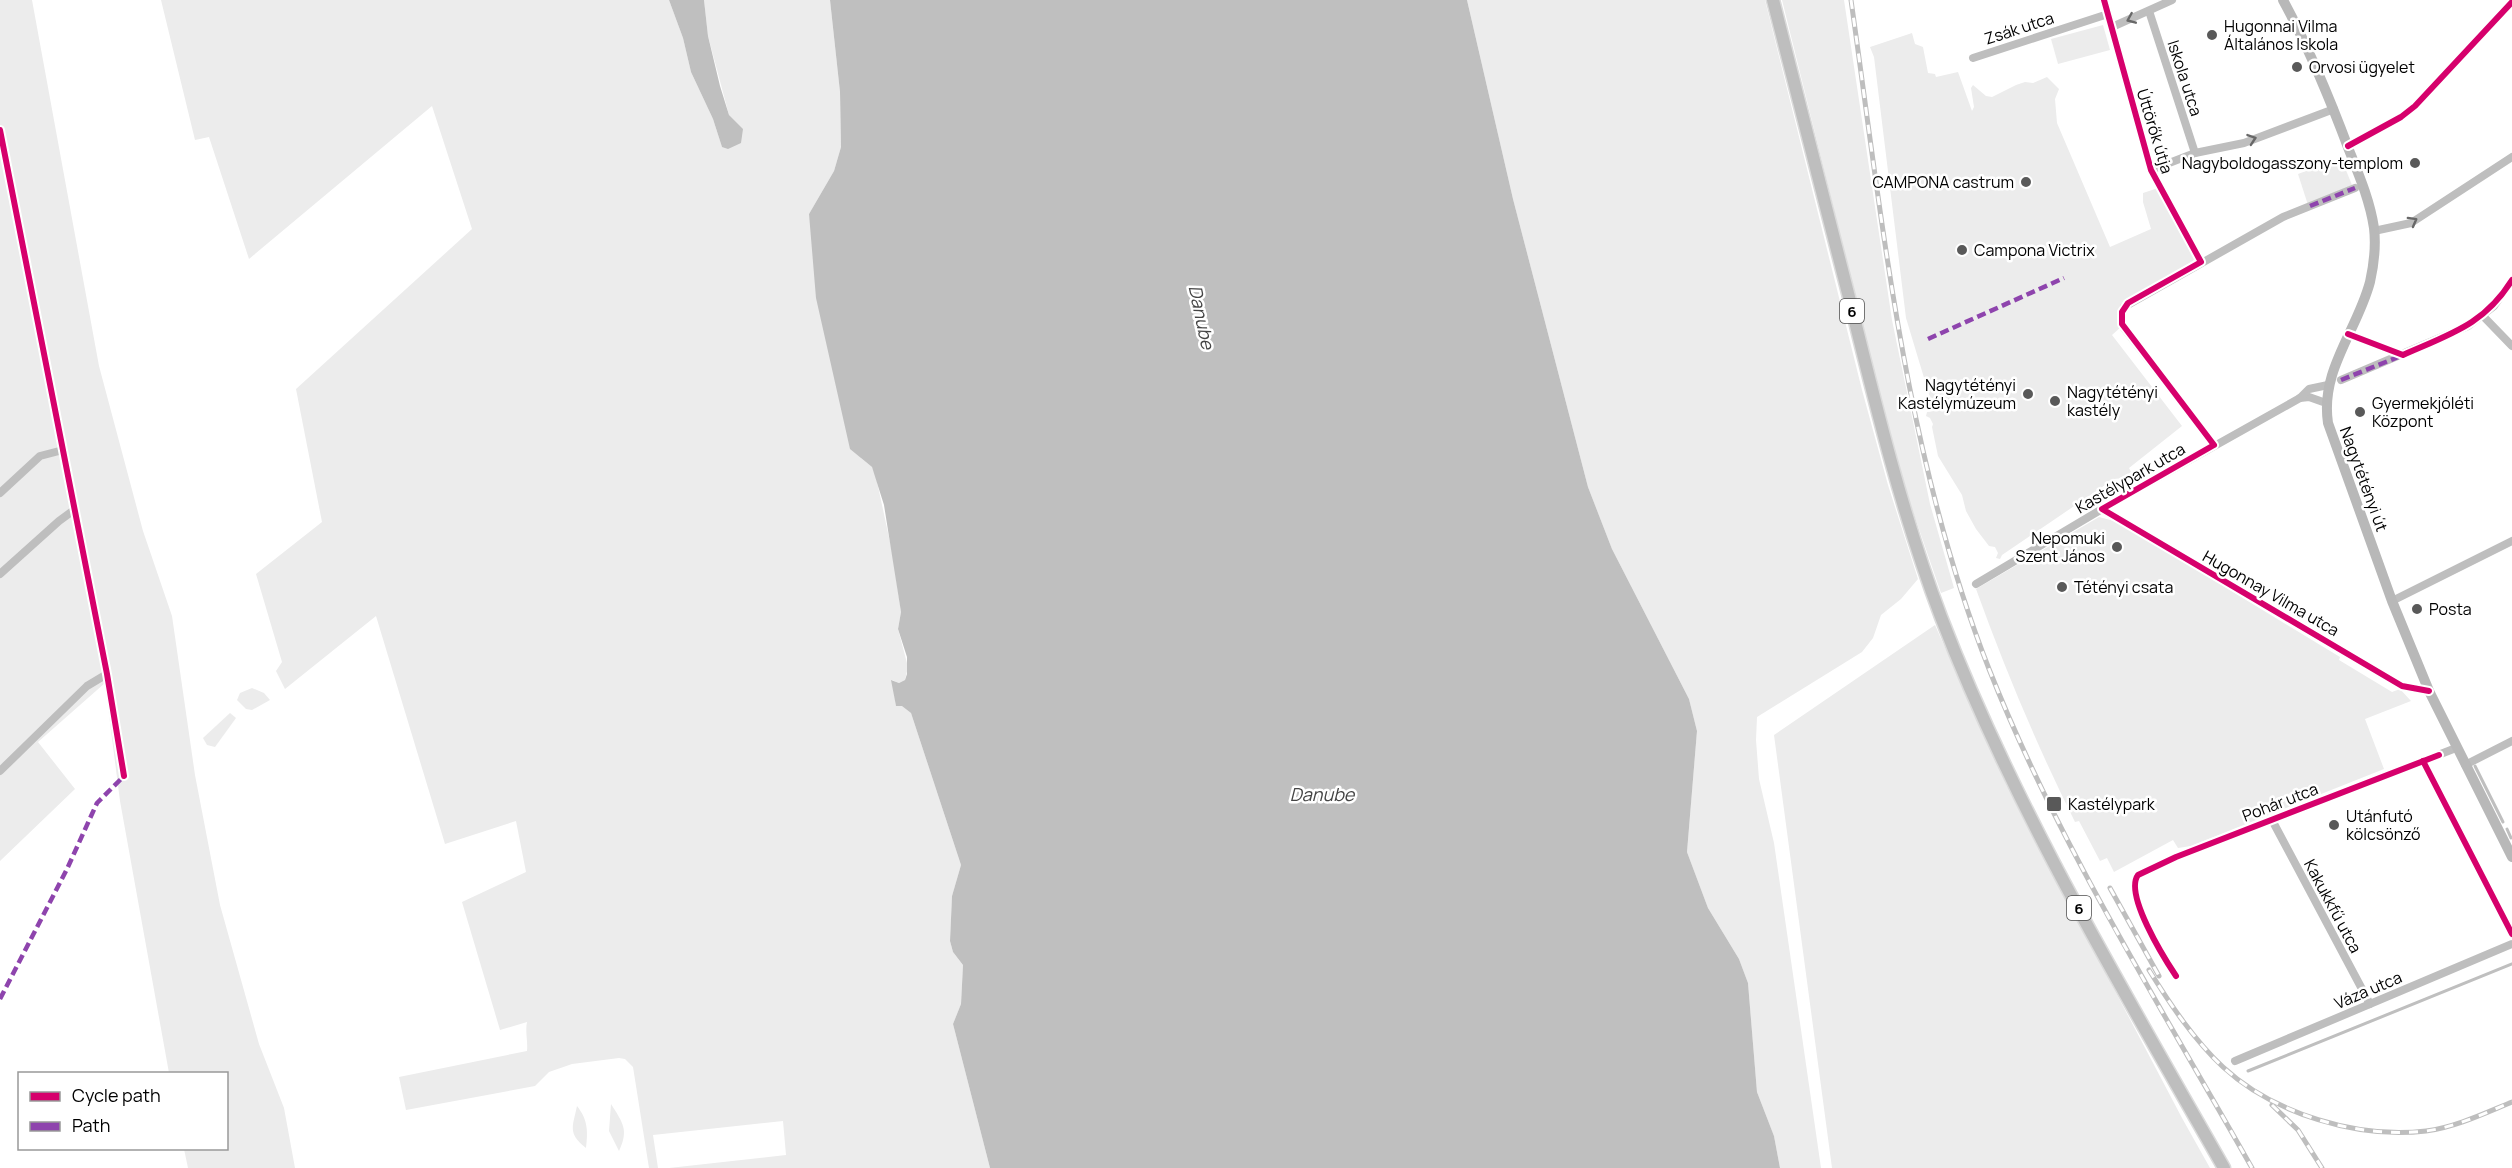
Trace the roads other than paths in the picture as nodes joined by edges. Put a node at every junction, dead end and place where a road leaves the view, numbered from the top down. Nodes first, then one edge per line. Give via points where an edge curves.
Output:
1 (1773, 0) edge
2 (2104, 0) edge
3 (2172, 0) edge
4 (2283, 0) edge
5 (2512, 2) edge
6 (2149, 12) junction
7 (2108, 14) junction
8 (2112, 27) junction
9 (1974, 58) dead end
10 (2334, 110) junction
11 (0, 130) edge
12 (2348, 146) junction
13 (2195, 153) junction
14 (2512, 157) edge
15 (2151, 170) junction
16 (2355, 188) dead end
17 (2374, 231) junction
18 (2201, 262) junction
19 (2512, 280) edge
20 (2483, 316) junction
21 (2348, 334) junction
22 (2512, 346) edge
23 (2403, 355) junction
24 (2341, 380) dead end
25 (2328, 385) junction
26 (2300, 398) junction
27 (2326, 403) junction
28 (2214, 445) junction
29 (63, 450) junction
30 (0, 493) edge
31 (2102, 509) junction
32 (74, 510) junction
33 (2512, 541) edge
34 (0, 574) edge
35 (1976, 584) dead end
36 (2392, 601) junction
37 (107, 674) junction
38 (2429, 691) junction
39 (2512, 741) edge
40 (2456, 748) junction
41 (2465, 765) junction
42 (0, 771) edge
43 (124, 777) dead end
44 (2272, 820) junction
45 (2512, 857) edge
46 (2512, 944) edge
47 (2176, 976) dead end
48 (2370, 1004) junction
49 (2235, 1060) dead end
50 (2224, 1168) edge

1 - 50 main road, 6 via 1884,437 1940,615 1982,718 2024,805
2 - 7 street, Úttörők útja
3 - 6 street
4 - 10 main road, Nagytétényi út
5 - 12 street via 2415,106
6 -> 8 street
6 - 13 street, Iskola utca
7 - 8 street, Úttörők útja
7 - 9 street, Zsák utca
8 - 15 street, Úttörők útja
10 - 12 main road, Nagytétényi út
13 -> 10 street via 2244,142
11 - 29 street
12 - 17 main road, Nagytétényi út
13 - 15 street
17 -> 14 street via 2411,223
15 - 18 street, Úttörők útja
16 - 18 street via 2283,218
17 - 21 main road, Nagytétényi út via 2369,283
18 - 28 street via 2132,301 2122,312 2124,328
19 - 20 street
20 - 22 street
20 - 23 street
21 - 23 street
21 - 25 main road, Nagytétényi út
23 - 24 street
25 - 26 street, Kastélypark utca via 2308,389
25 - 27 main road, Nagytétényi út
26 - 27 street
26 - 28 street, Kastélypark utca
27 - 36 main road, Nagytétényi út via 2335,446
28 - 31 street, Kastélypark utca
29 - 30 street via 40,456
29 - 32 street
31 - 35 street, Kastélypark utca
31 - 38 street, Hugonnay Vilma utca via 2402,686
32 - 34 street
32 - 37 street
33 - 36 street
36 - 38 main road, Nagytétényi út
37 - 42 street via 87,686
37 - 43 street
38 - 40 main road, Nagytétényi út
39 - 41 street
40 - 41 main road, Nagytétényi út
40 - 44 street, Pohár utca
41 - 45 main road, Nagytétényi út
44 - 47 street, Pohár utca via 2145,870 2134,880 2139,903
44 - 48 street, Kakukkfű utca
46 - 48 street, Váza utca
48 - 49 street, Váza utca

